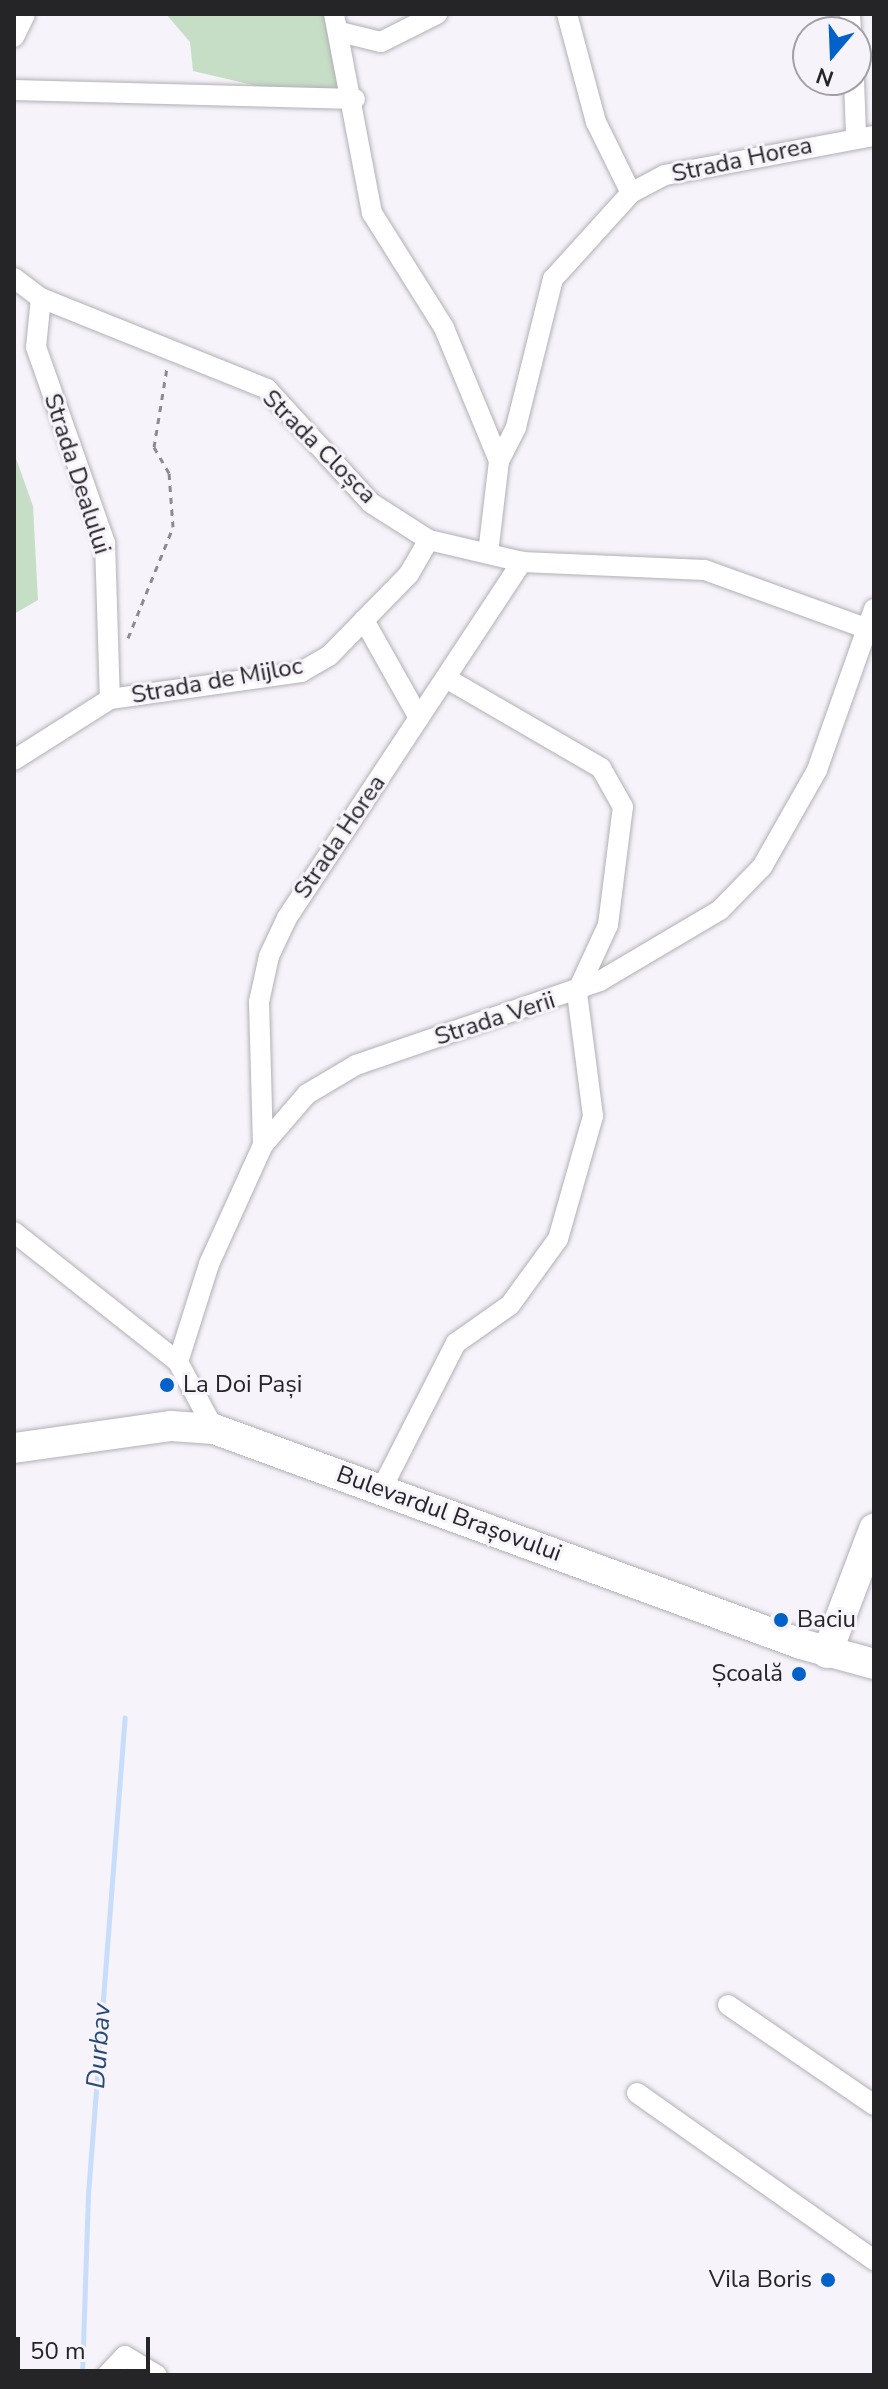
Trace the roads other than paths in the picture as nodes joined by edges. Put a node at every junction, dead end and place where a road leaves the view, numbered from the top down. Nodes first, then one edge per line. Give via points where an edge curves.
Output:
1 (25, 14) edge
2 (437, 14) edge
3 (567, 14) edge
4 (337, 23) edge
5 (14, 37) edge
6 (14, 90) edge
7 (857, 96) edge
8 (355, 99) junction
9 (865, 135) edge
10 (631, 193) junction
11 (14, 276) edge
12 (41, 298) junction
13 (499, 461) junction
14 (429, 540) junction
15 (488, 553) junction
16 (522, 562) junction
17 (870, 618) edge
18 (364, 620) junction
19 (446, 678) junction
20 (110, 699) junction
21 (419, 718) junction
22 (14, 760) edge
23 (577, 992) junction
24 (263, 1145) junction
25 (14, 1232) edge
26 (178, 1362) junction
27 (214, 1429) junction
28 (14, 1448) edge
29 (381, 1490) junction
30 (874, 1529) edge
31 (827, 1653) junction
32 (874, 1664) edge
33 (728, 2005) dead end
34 (637, 2093) dead end
35 (874, 2105) edge
36 (874, 2260) edge
37 (107, 2375) edge
38 (157, 2375) edge

1 - 5 street
2 - 4 street via 381,42
3 - 10 street via 596,122
4 - 8 street
6 - 8 street
7 - 9 street
8 - 13 street via 372,213 444,328
9 - 10 street, Strada Horea via 665,175
10 - 13 street, Strada Horea via 553,279 516,427
11 - 12 street, Strada Cloșca
12 - 14 street, Strada Cloșca via 267,389 371,503
12 - 20 street, Strada Dealului via 36,347 105,543 114,662
13 - 15 street
14 - 15 street, Strada Cloșca
14 - 18 street, Strada de Mijloc via 409,574
15 - 16 street, Strada Cloșca
16 - 17 street, Strada Cloșca via 705,570
16 - 19 street, Strada Horea
17 - 23 street via 817,770 762,867 700,923
18 - 20 street, Strada de Mijloc via 329,656 301,672
18 - 21 street
19 - 21 street, Strada Horea
19 - 23 street, Strada Verii via 601,768 618,791 623,807 608,925
20 - 22 street, Strada de Mijloc
21 - 24 street, Strada Horea via 269,956 259,1002
23 - 24 street, Strada Verii via 356,1065 307,1094
23 - 29 street via 593,1116 558,1239 510,1305 456,1343
24 - 26 street, Strada Verii via 209,1264
25 - 26 street
26 - 27 street
27 - 28 main road, Bulevardul Brașovului via 171,1426
27 - 29 main road, Bulevardul Brașovului
29 - 31 main road, Bulevardul Brașovului
30 - 31 main road
31 - 32 main road, Bulevardul Brașovului
33 - 35 street
34 - 36 street
37 - 38 street via 125,2356

